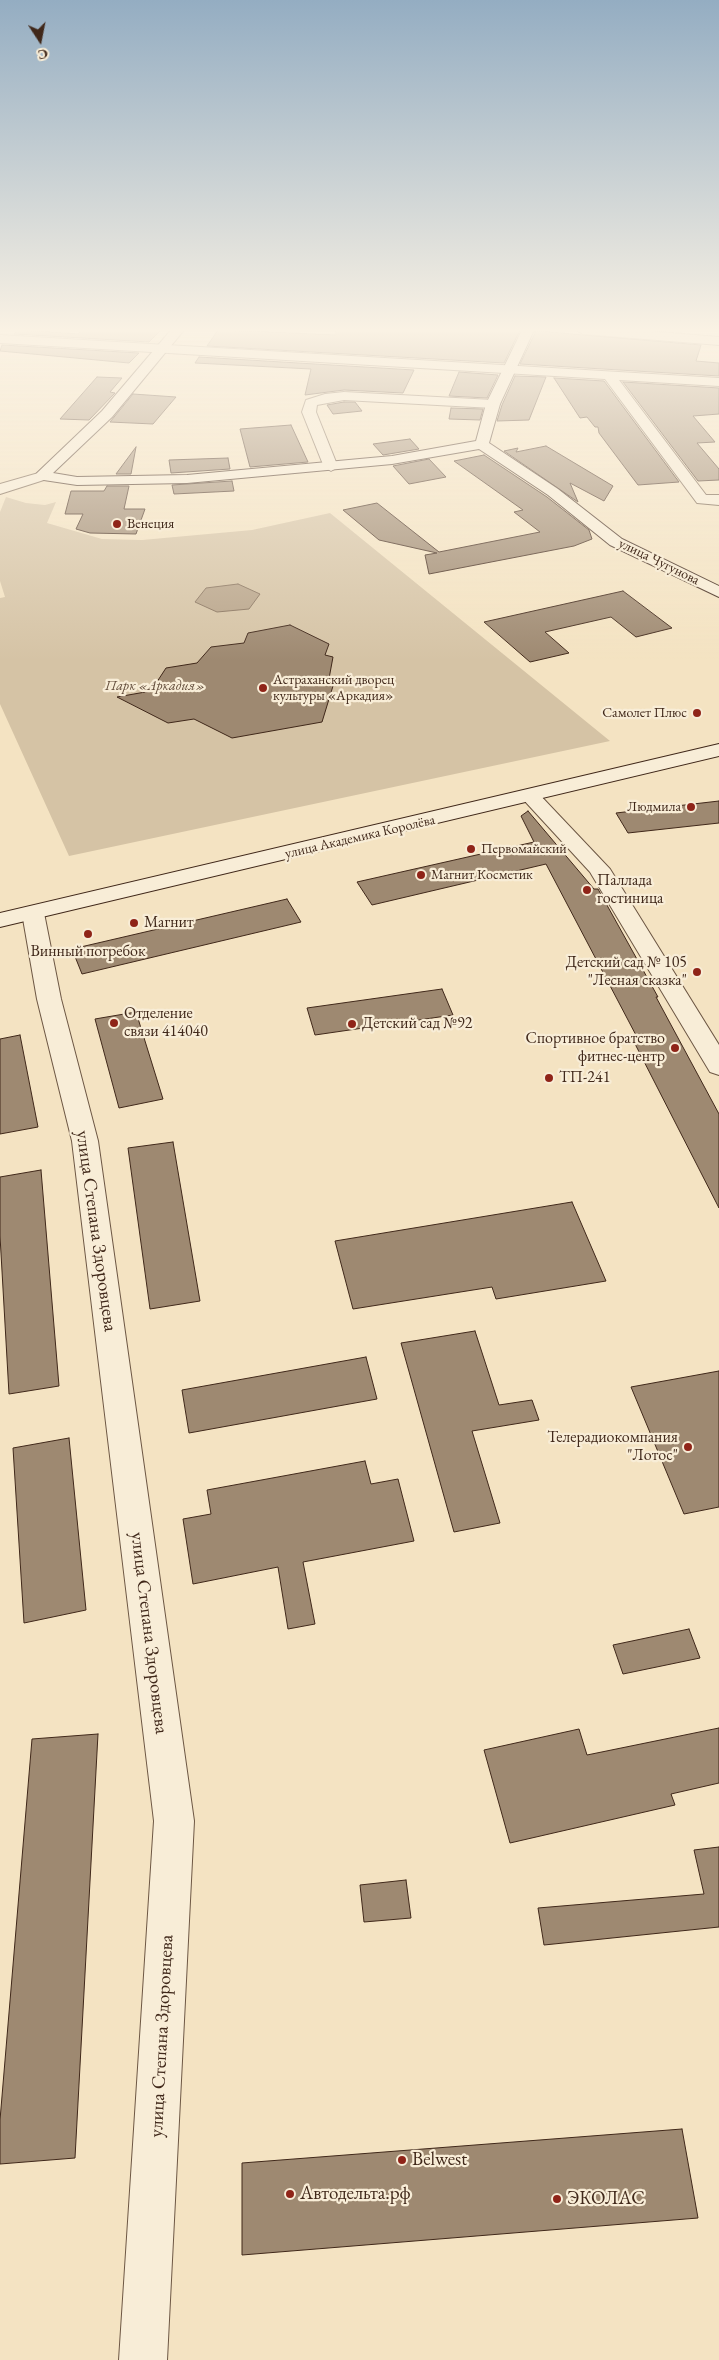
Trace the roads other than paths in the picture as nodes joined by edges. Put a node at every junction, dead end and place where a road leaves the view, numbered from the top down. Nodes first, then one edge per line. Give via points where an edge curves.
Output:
1 (79, 440) edge
2 (321, 440) edge
3 (483, 440) edge
4 (657, 440) edge
5 (482, 444) junction
6 (332, 468) junction
7 (42, 476) junction
8 (0, 489) edge
9 (719, 500) edge
10 (719, 592) edge
11 (719, 750) edge
12 (531, 796) junction
13 (16, 917) edge
14 (719, 1066) edge
15 (143, 2360) edge

1 - 7 street
2 - 6 street
3 - 5 street
4 - 9 street via 702,500
5 - 6 street
5 - 10 street, улица Чугунова via 553,492 616,542
6 - 7 street via 187,478 77,481
7 - 8 street
11 - 12 street, улица Академика Королёва
12 - 13 street, улица Академика Королёва
12 - 14 street via 599,869
13 - 15 street, улица Степана Здоровцева via 39,936 49,999 85,1141 174,1821

